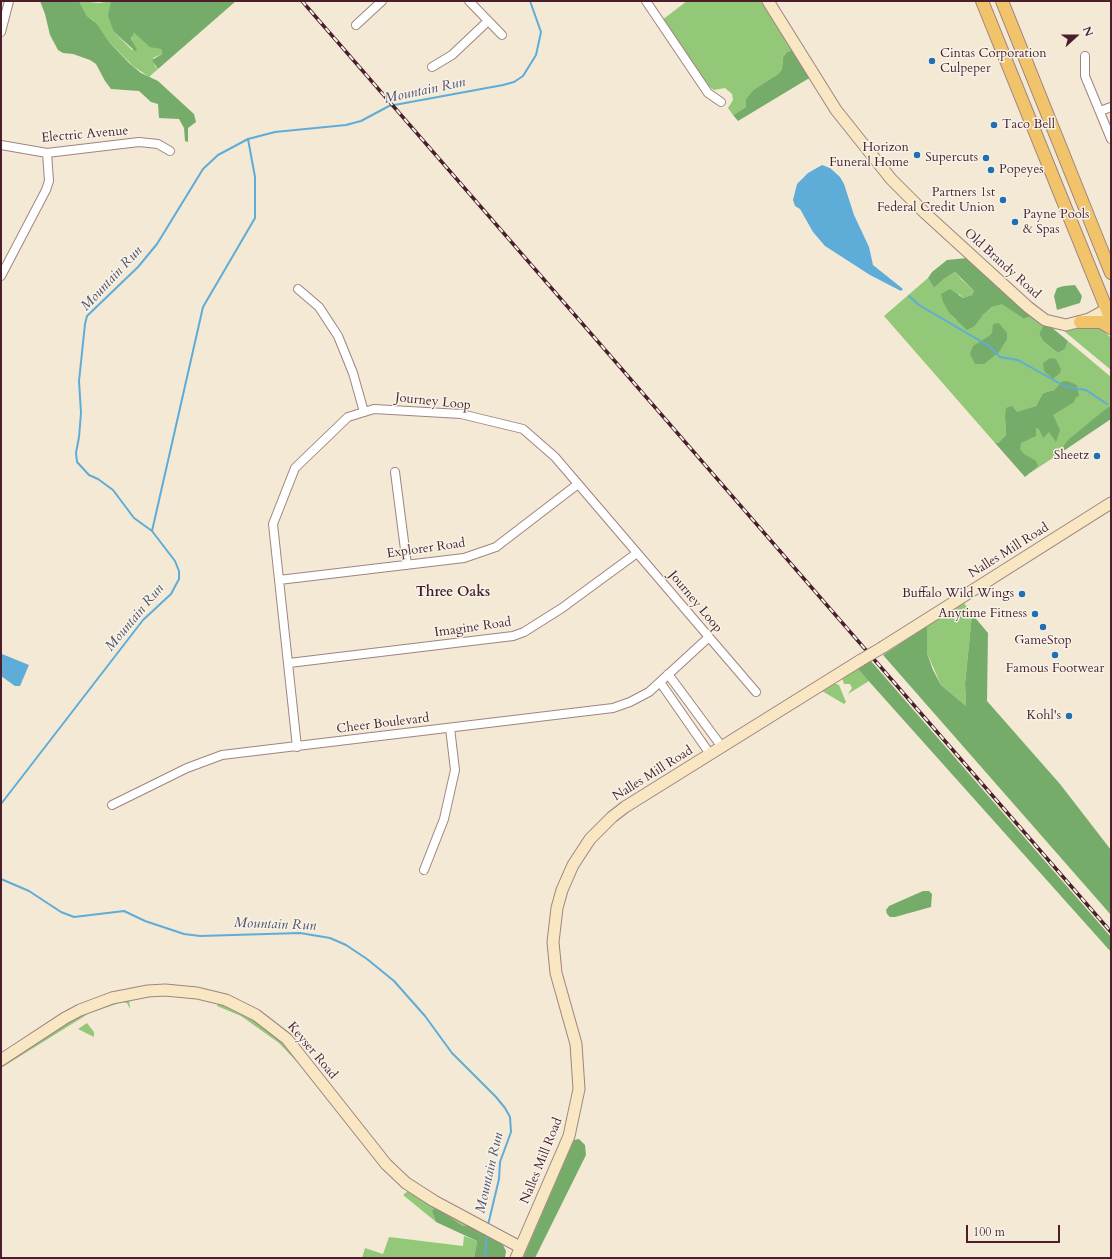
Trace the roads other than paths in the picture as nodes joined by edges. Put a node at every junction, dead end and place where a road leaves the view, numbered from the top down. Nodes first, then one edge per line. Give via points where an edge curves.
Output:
1 (8, 1) edge
2 (382, 1) edge
3 (469, 1) edge
4 (646, 1) edge
5 (768, 1) edge
6 (982, 1) edge
7 (1002, 1) edge
8 (488, 21) junction
9 (356, 25) dead end
10 (1, 32) edge
11 (502, 35) dead end
12 (1085, 56) dead end
13 (432, 66) dead end
14 (1037, 89) junction
15 (1020, 97) junction
16 (721, 102) dead end
17 (1111, 107) edge
18 (1100, 111) junction
19 (1111, 139) edge
20 (1, 145) edge
21 (170, 152) dead end
22 (47, 153) junction
23 (1110, 268) edge
24 (1, 276) edge
25 (298, 289) dead end
26 (1110, 312) edge
27 (1080, 322) junction
28 (1111, 328) edge
29 (364, 412) junction
30 (395, 472) dead end
31 (578, 484) junction
32 (1111, 504) edge
33 (637, 553) junction
34 (407, 565) junction
35 (279, 580) junction
36 (709, 637) junction
37 (288, 663) junction
38 (668, 674) junction
39 (660, 682) junction
40 (756, 692) dead end
41 (450, 728) junction
42 (297, 747) junction
43 (722, 747) junction
44 (710, 754) junction
45 (112, 805) dead end
46 (424, 870) dead end
47 (1, 1060) edge
48 (520, 1247) junction
49 (516, 1258) edge

1 - 10 street
2 - 9 street
3 - 8 street
4 - 16 street via 708,92
5 - 27 street, Old Brandy Road via 836,110 907,196 1041,318 1061,324
6 - 15 main road
7 - 14 main road
8 - 11 street
8 - 13 street via 452,55
12 - 18 street via 1085,76
14 - 15 main road
14 - 23 main road
15 - 26 main road
17 - 18 street
18 - 19 street
20 - 22 street, Electric Avenue
21 - 22 street, Electric Avenue via 158,144 139,142
22 - 24 street via 48,185
25 - 29 street via 319,307 338,336 353,373
26 - 27 street, Old Brandy Road
27 - 28 main road via 1101,322
29 - 31 street, Journey Loop via 374,408 461,414 522,429 555,457
29 - 35 street, Journey Loop via 348,417 295,468 273,524
30 - 34 street
31 - 33 street, Journey Loop
31 - 34 street, Explorer Road via 496,547 464,558
32 - 43 street, Nalles Mill Road, bridge
33 - 36 street, Journey Loop
33 - 37 street, Imagine Road via 562,608 513,636
34 - 35 street, Explorer Road
35 - 37 street, Journey Loop
36 - 38 street, Cheer Boulevard
36 - 40 street, Journey Loop
37 - 42 street, Journey Loop
38 - 39 street, Cheer Boulevard
38 - 43 street
39 - 41 street, Cheer Boulevard via 649,692 613,708
39 - 44 street
41 - 42 street, Cheer Boulevard
41 - 46 street via 455,770 444,819
42 - 45 street, Cheer Boulevard via 222,755 187,768
43 - 44 street, Nalles Mill Road
44 - 48 street, Nalles Mill Road via 612,817 581,852 566,879 554,927 554,961 576,1044 580,1089 569,1136
47 - 48 street, Keyser Road via 65,1018 112,998 164,990 197,993 226,1000 256,1015 287,1039 398,1176 424,1196
48 - 49 street, Nalles Mill Road

